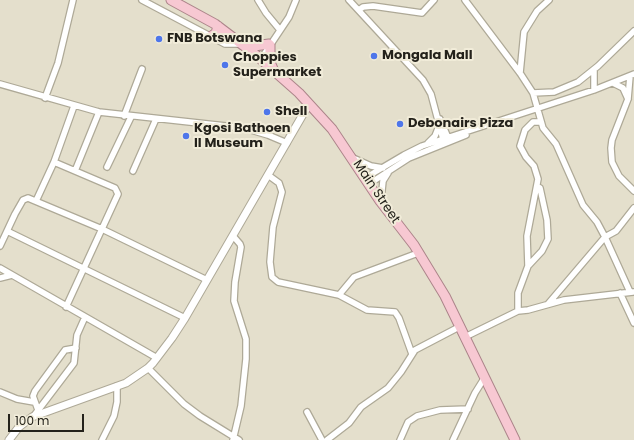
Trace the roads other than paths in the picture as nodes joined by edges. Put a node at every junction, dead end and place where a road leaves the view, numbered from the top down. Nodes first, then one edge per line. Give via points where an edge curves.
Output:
1 (74, 0) edge
2 (142, 0) edge
3 (171, 0) edge
4 (258, 0) edge
5 (296, 0) edge
6 (349, 0) edge
7 (434, 0) edge
8 (465, 0) edge
9 (549, 0) edge
10 (359, 10) junction
11 (218, 26) junction
12 (280, 30) junction
13 (634, 31) edge
14 (210, 37) junction
15 (240, 42) junction
16 (270, 44) junction
17 (259, 57) junction
18 (142, 69) dead end
19 (273, 69) junction
20 (594, 70) junction
21 (520, 73) junction
22 (632, 75) edge
23 (613, 83) junction
24 (0, 84) edge
25 (594, 90) junction
26 (533, 93) junction
27 (45, 98) junction
28 (628, 99) junction
29 (309, 104) junction
30 (74, 106) junction
31 (538, 108) junction
32 (98, 112) junction
33 (518, 114) junction
34 (124, 116) junction
35 (131, 117) junction
36 (156, 119) junction
37 (541, 122) junction
38 (441, 126) junction
39 (465, 132) junction
40 (446, 140) junction
41 (287, 143) junction
42 (426, 145) junction
43 (353, 158) junction
44 (54, 162) junction
45 (107, 167) dead end
46 (383, 168) junction
47 (75, 171) junction
48 (132, 171) dead end
49 (389, 171) junction
50 (268, 175) junction
51 (367, 181) junction
52 (538, 187) junction
53 (634, 191) edge
54 (36, 201) junction
55 (380, 201) junction
56 (634, 208) edge
57 (102, 230) junction
58 (7, 231) junction
59 (233, 236) junction
60 (605, 237) junction
61 (0, 246) edge
62 (418, 253) junction
63 (528, 266) junction
64 (0, 268) edge
65 (84, 268) junction
66 (12, 275) junction
67 (0, 278) edge
68 (207, 280) junction
69 (632, 292) edge
70 (620, 293) junction
71 (339, 295) junction
72 (548, 304) junction
73 (66, 307) junction
74 (518, 311) junction
75 (85, 318) junction
76 (185, 318) junction
77 (634, 322) edge
78 (459, 327) junction
79 (465, 336) junction
80 (76, 348) junction
81 (412, 354) junction
82 (157, 358) junction
83 (148, 368) junction
84 (485, 377) junction
85 (117, 386) junction
86 (0, 392) edge
87 (34, 402) junction
88 (468, 409) junction
89 (38, 410) junction
90 (307, 412) dead end
91 (32, 417) junction
92 (235, 439) edge
93 (9, 440) edge
94 (102, 440) edge
95 (322, 440) edge
96 (327, 440) edge
97 (400, 440) edge
98 (453, 440) edge
99 (515, 440) edge

1 - 27 street via 62,52
2 - 14 street
3 - 11 highway, Main Street
4 - 12 street
5 - 12 street
6 - 10 street
7 - 10 street via 422,12 373,6
8 - 21 street
9 - 21 street via 537,11 524,32
10 - 38 street via 423,80 431,94
11 - 14 highway via 216,33
11 - 15 highway, Main Street
12 - 16 street
13 - 20 street
14 - 15 street via 225,44
15 - 16 highway via 254,46
15 - 17 highway, Main Street
16 - 17 street
16 - 19 highway via 270,62
17 - 19 highway, Main Street
18 - 34 street
19 - 29 highway, Main Street
20 - 25 street
20 - 26 street via 563,89
21 - 26 street
22 - 23 street
22 - 28 street
23 - 25 street
23 - 28 street via 623,88
24 - 27 street
25 - 31 street
26 - 31 street
27 - 30 street
28 - 53 street via 611,148 612,162 619,176
29 - 41 street
29 - 43 highway, Main Street via 332,129
30 - 32 street
30 - 44 street
31 - 33 street
31 - 37 street
32 - 34 street
32 - 47 street
33 - 39 street
33 - 40 street
34 - 35 street
35 - 36 street
35 - 45 street
36 - 41 street via 244,128
36 - 48 street
37 - 52 street via 533,122 525,130 520,146 536,169
37 - 60 street via 556,144 583,205
38 - 39 street via 453,132
38 - 40 street
38 - 42 street
39 - 40 street
40 - 42 street
40 - 49 street
41 - 50 street
42 - 46 street
43 - 46 street
43 - 51 highway, Main Street
44 - 47 street
44 - 54 street
46 - 51 street
47 - 57 street via 116,189 117,197
49 - 51 street
49 - 55 street via 383,181
50 - 59 street
50 - 71 street via 279,183 282,192 273,227 270,262 272,277 278,282
51 - 55 highway, Main Street
52 - 63 street via 527,236
52 - 63 street via 547,220 548,239 542,251
54 - 57 street
54 - 58 street via 28,198 23,200
55 - 62 highway, Main Street
56 - 60 street via 616,231
57 - 65 street
57 - 68 street
58 - 61 street
58 - 65 street
59 - 68 street
59 - 92 street via 241,247 234,301 246,339 245,376
60 - 69 street
60 - 72 street
62 - 71 street via 354,277
62 - 78 highway, Main Street via 445,296
63 - 74 street via 518,293
64 - 66 street
65 - 73 street
65 - 76 street
66 - 67 street
66 - 73 street
68 - 76 street
69 - 70 street
70 - 72 street
70 - 77 street
71 - 81 street via 367,310 392,311 398,314
72 - 74 street
73 - 75 street
74 - 79 street
75 - 80 street via 77,335
75 - 82 street
76 - 82 street
78 - 79 highway, Main Street
78 - 81 street via 419,347
79 - 84 highway, Main Street
80 - 87 street via 65,350 35,391
80 - 89 street via 74,363
81 - 96 street via 388,388 361,407 349,424
82 - 83 street
83 - 85 street
83 - 92 street via 184,404
84 - 88 street
84 - 99 highway, Main Street
85 - 91 street
85 - 94 street via 114,416
86 - 87 street
87 - 89 street
88 - 97 street via 440,410 417,416 408,422
88 - 98 street
89 - 91 street
90 - 95 street
91 - 93 street via 19,427

